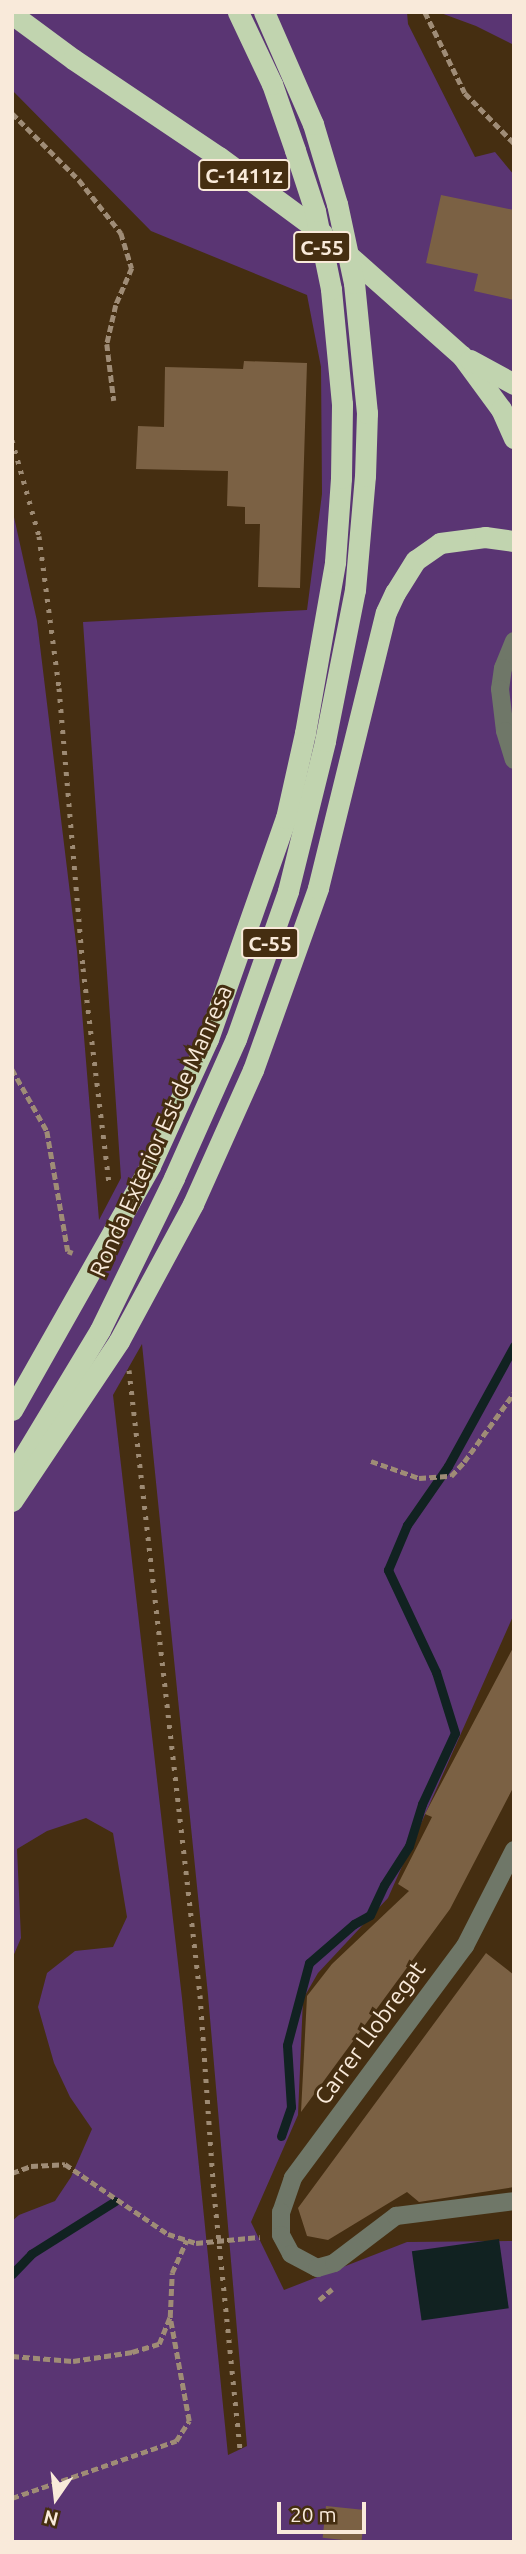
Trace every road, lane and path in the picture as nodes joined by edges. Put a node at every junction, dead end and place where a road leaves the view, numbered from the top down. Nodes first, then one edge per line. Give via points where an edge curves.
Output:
1 (238, 12) edge
2 (264, 12) edge
3 (425, 12) edge
4 (12, 14) edge
5 (12, 113) edge
6 (514, 143) edge
7 (462, 356) junction
8 (514, 384) edge
9 (114, 401) dead end
10 (514, 438) edge
11 (514, 541) edge
12 (514, 641) edge
13 (514, 760) edge
14 (12, 1069) edge
15 (94, 1267) junction
16 (514, 1392) edge
17 (12, 1410) edge
18 (371, 1461) dead end
19 (12, 1476) edge
20 (12, 1502) edge
21 (514, 1850) edge
22 (12, 2173) edge
23 (514, 2202) edge
24 (187, 2240) junction
25 (283, 2240) junction
26 (170, 2317) junction
27 (12, 2356) edge
28 (12, 2498) edge

1 - 15 highway, Ronda Exterior Est de Manresa / C-55 via 272,84 295,150 315,211 331,289 342,404 335,562 286,818 208,1039 150,1166
2 - 19 highway, Ronda Exterior Est de Manresa / C-55 via 303,99 326,167 354,283 367,412 355,590 331,715 288,891 236,1039 100,1330
3 - 6 path via 466,93
4 - 7 highway, C-1411z via 304,218
5 - 9 path via 79,180 121,233 132,268 107,344
7 - 8 highway
7 - 10 highway via 501,409
11 - 20 highway via 485,537 440,543 416,560 395,593 386,612 318,888 253,1070 193,1203 119,1341
12 - 13 street via 500,689
14 - 15 path via 47,1130 68,1251
15 - 17 highway, Ronda Exterior Est de Manresa / C-55
16 - 18 path via 450,1476 419,1478
21 - 25 street, Carrer Llobregat via 464,1946 293,2178 281,2212
22 - 24 path via 31,2166 65,2164 168,2234
23 - 25 street via 396,2216 334,2263 317,2268 301,2261
24 - 25 path
24 - 26 path via 172,2273
26 - 27 path via 159,2344 132,2353 73,2361
26 - 28 path via 189,2421 176,2441

